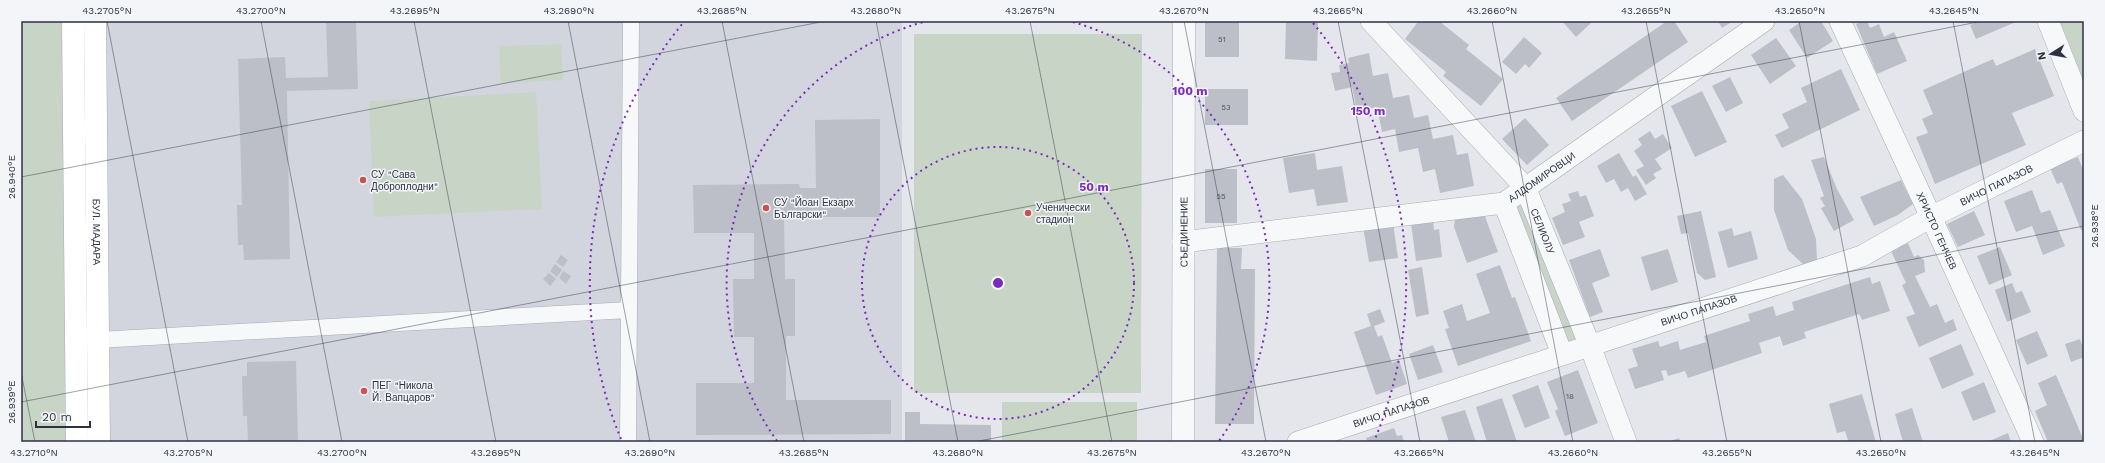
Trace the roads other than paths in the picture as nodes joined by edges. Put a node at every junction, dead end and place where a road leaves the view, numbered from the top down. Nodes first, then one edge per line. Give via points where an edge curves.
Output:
1 (73, 21) edge
2 (95, 21) edge
3 (632, 21) edge
4 (1184, 21) edge
5 (1371, 21) edge
6 (1764, 21) edge
7 (1840, 21) edge
8 (2048, 21) edge
9 (2084, 111) edge
10 (2084, 141) edge
11 (1525, 187) junction
12 (1504, 203) junction
13 (1931, 217) junction
14 (1183, 242) junction
15 (629, 310) junction
16 (98, 340) junction
17 (1590, 346) junction
18 (1562, 354) junction
19 (77, 442) edge
20 (99, 442) edge
21 (628, 442) edge
22 (1183, 442) edge
23 (1298, 442) edge
24 (1626, 442) edge
25 (2032, 442) edge

1 - 19 main road
2 - 16 main road, БУЛ. МАДАРА
3 - 15 street
4 - 14 street, СЪЕДИНЕНИЕ
5 - 11 street, СЕЛИОЛУ
6 - 11 street, АЛДОМИРОВЦИ
7 - 13 street, ХРИСТО ГЕНЧЕВ
8 - 9 street
10 - 13 street, ВИЧО ПАПАЗОВ
11 - 12 street, АЛДОМИРОВЦИ
11 - 17 street, СЕЛИОЛУ
12 - 14 street, АЛДОМИРОВЦИ
12 - 18 street
13 - 17 street, ВИЧО ПАПАЗОВ via 1862,256
13 - 25 street, ХРИСТО ГЕНЧЕВ
14 - 22 street, СЪЕДИНЕНИЕ
15 - 16 street
15 - 21 street
16 - 20 main road, БУЛ. МАДАРА
17 - 18 street, ВИЧО ПАПАЗОВ
17 - 24 street, СЕЛИОЛУ
18 - 23 street, ВИЧО ПАПАЗОВ

